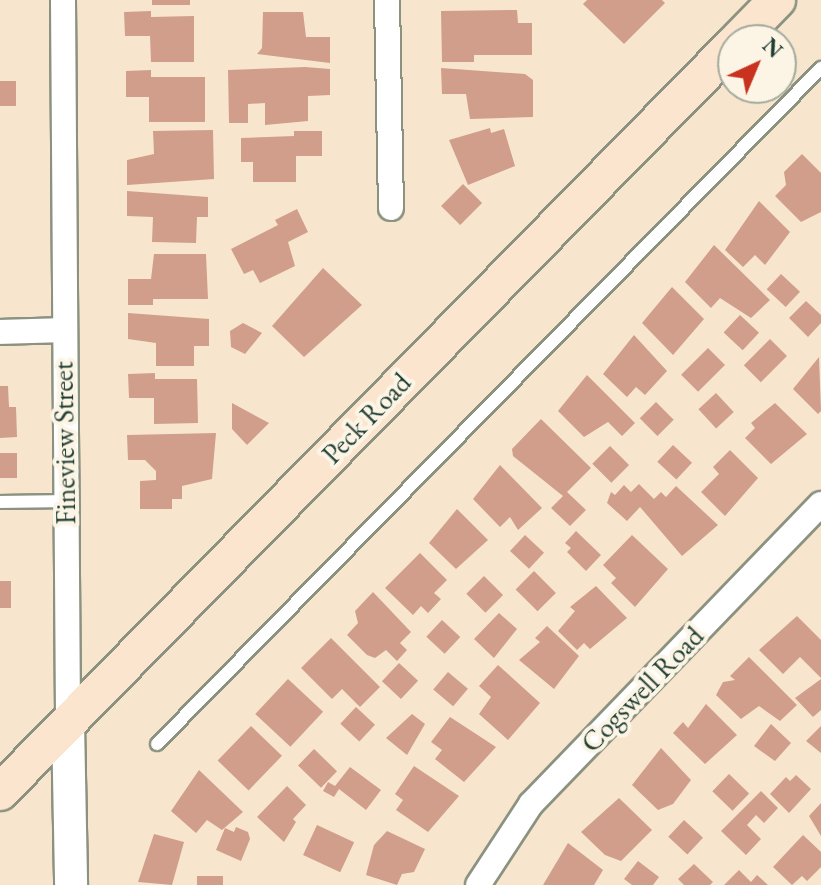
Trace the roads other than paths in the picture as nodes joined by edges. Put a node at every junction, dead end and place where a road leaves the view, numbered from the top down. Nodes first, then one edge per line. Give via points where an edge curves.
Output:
1 (63, 0) edge
2 (387, 0) edge
3 (777, 0) edge
4 (754, 24) edge
5 (717, 61) edge
6 (821, 68) edge
7 (391, 208) dead end
8 (63, 330) junction
9 (0, 332) edge
10 (65, 501) junction
11 (0, 502) edge
12 (821, 504) edge
13 (68, 723) junction
14 (157, 744) dead end
15 (0, 792) edge
16 (71, 885) edge
17 (478, 885) edge

1 - 8 street, Fineview Street
2 - 7 street
3 - 4 main road
5 - 13 main road, Peck Road
6 - 14 lane
8 - 9 street
8 - 10 street, Fineview Street
10 - 11 lane
10 - 13 street, Fineview Street
12 - 17 street, Cogswell Road via 531,804
13 - 15 main road, Peck Road
13 - 16 street, Fineview Street

